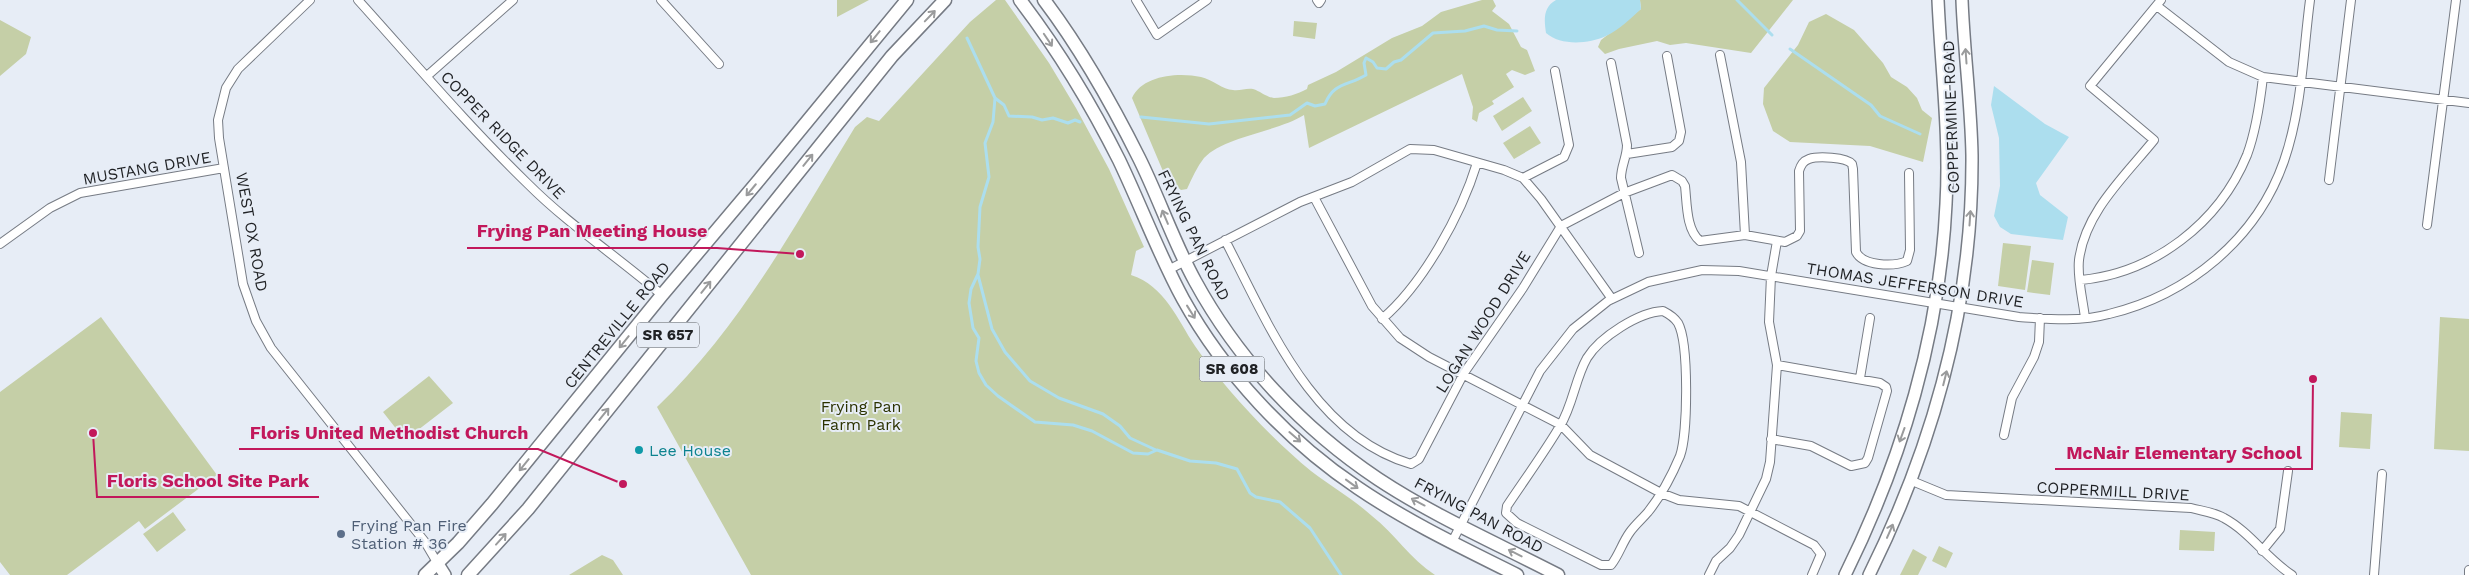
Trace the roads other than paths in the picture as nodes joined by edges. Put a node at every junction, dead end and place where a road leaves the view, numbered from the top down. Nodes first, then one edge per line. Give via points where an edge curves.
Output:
1 (310, 0) edge
2 (358, 0) edge
3 (513, 0) edge
4 (660, 0) edge
5 (907, 0) edge
6 (945, 0) edge
7 (1020, 0) edge
8 (1044, 0) edge
9 (1136, 0) edge
10 (1207, 0) edge
11 (1938, 0) edge
12 (1962, 0) edge
13 (2310, 0) edge
14 (2351, 0) edge
15 (2456, 0) edge
16 (2159, 3) edge
17 (1720, 55) dead end
18 (1667, 56) dead end
19 (719, 64) dead end
20 (1611, 64) dead end
21 (1555, 71) dead end
22 (427, 76) junction
23 (2263, 77) junction
24 (2301, 81) junction
25 (2340, 86) junction
26 (2442, 100) junction
27 (2469, 103) edge
28 (1627, 154) junction
29 (1477, 164) junction
30 (224, 168) junction
31 (1909, 173) dead end
32 (1523, 178) junction
33 (2329, 180) dead end
34 (1624, 193) junction
35 (1314, 197) junction
36 (2427, 225) dead end
37 (1561, 226) junction
38 (1744, 235) junction
39 (1225, 240) junction
40 (1777, 241) junction
41 (0, 244) edge
42 (1640, 253) dead end
43 (1185, 261) junction
44 (1168, 270) junction
45 (1771, 276) junction
46 (2081, 280) junction
47 (662, 295) junction
48 (1612, 299) junction
49 (1934, 303) junction
50 (1960, 307) junction
51 (1870, 318) dead end
52 (2040, 318) junction
53 (2085, 318) junction
54 (1382, 319) junction
55 (1777, 365) junction
56 (1464, 374) junction
57 (1860, 378) junction
58 (1522, 404) junction
59 (1560, 425) junction
60 (2004, 435) dead end
61 (1771, 439) junction
62 (2288, 471) dead end
63 (2382, 474) dead end
64 (1912, 481) junction
65 (1661, 493) junction
66 (1750, 512) junction
67 (1461, 525) junction
68 (1452, 542) junction
69 (2262, 550) junction
70 (2277, 565) junction
71 (439, 569) edge
72 (2469, 570) edge
73 (425, 575) edge
74 (445, 575) edge
75 (468, 575) edge
76 (1517, 575) edge
77 (1558, 575) edge
78 (1709, 575) edge
79 (1812, 575) edge
80 (1845, 575) edge
81 (1869, 575) edge
82 (2276, 575) edge
83 (2292, 575) edge
84 (2374, 575) edge
85 (2469, 575) edge

1 - 30 street, WEST OX ROAD via 251,54 226,88 218,120
2 - 22 street, COPPER RIDGE DRIVE
3 - 22 street
4 - 19 street
5 -> 47 main road, CENTREVILLE ROAD / SR 657
75 -> 6 main road, SR 657 via 523,514 892,56
7 -> 44 main road, SR 608 via 1093,111
43 -> 8 main road, FRYING PAN ROAD / SR 608 via 1116,114
9 - 10 street via 1157,35
11 - 49 street, COPPERMINE ROAD via 1947,166 1943,239
50 -> 12 street, COPPERMINE ROAD via 1970,216 1972,156
13 - 24 street, THOMAS JEFFERSON DRIVE
14 - 25 street
15 - 26 street
16 - 23 street via 2229,62
16 - 46 street via 2090,86 2154,140 2094,214 2083,238 2079,262
17 - 38 street via 1741,162
18 - 28 street via 1681,132 1679,141 1672,147
20 - 28 street
21 - 32 street via 1569,145 1564,157
22 - 47 street, COPPER RIDGE DRIVE via 528,185
23 - 24 street
23 - 46 street via 2259,108 2246,156 2214,210 2166,252 2138,266
24 - 25 street
24 - 53 street, THOMAS JEFFERSON DRIVE via 2292,132 2280,171 2264,203 2236,240 2202,272 2162,296 2109,314
25 - 26 street
25 - 33 street
26 - 27 street
26 - 36 street
28 - 34 street via 1621,167
29 - 32 street
29 - 35 street via 1434,150 1410,149 1352,182
29 - 54 street via 1468,193 1438,248 1402,299
30 - 41 street, MUSTANG DRIVE via 80,193 50,208
30 - 71 street, WEST OX ROAD via 243,284 264,336 278,358 425,542
31 - 40 street via 1910,250 1906,261 1887,264 1859,258 1856,252 1853,169 1844,158 1809,159 1802,163 1799,171 1800,231 1791,240
32 - 37 street
34 - 37 street
34 - 38 street via 1666,177 1676,177 1685,186 1694,236 1704,241
34 - 42 street
35 - 39 street
35 - 54 street
37 - 48 street
37 - 56 street, LOGAN WOOD DRIVE
38 - 40 street
39 - 43 street
39 - 56 street, LOGAN WOOD DRIVE via 1298,377 1342,426 1365,442 1404,462 1411,464 1419,459
40 - 45 street
43 - 44 street
67 -> 43 main road, FRYING PAN ROAD / SR 608 via 1379,479 1312,428 1234,343
44 -> 68 main road, SR 608 via 1215,347 1239,379 1286,429 1357,487
45 - 48 street, THOMAS JEFFERSON DRIVE via 1739,271 1684,272 1648,282
45 - 49 street, THOMAS JEFFERSON DRIVE
45 - 55 street via 1769,322
46 - 53 street
47 -> 71 main road, CENTREVILLE ROAD / SR 657
48 - 58 street, THOMAS JEFFERSON DRIVE via 1586,317 1560,342
49 - 50 street, THOMAS JEFFERSON DRIVE
49 -> 80 street, COPPERMINE ROAD via 1915,399 1880,495
50 - 52 street, THOMAS JEFFERSON DRIVE
64 -> 50 street, COPPERMINE ROAD via 1939,400
51 - 57 street
52 - 53 street, THOMAS JEFFERSON DRIVE
52 - 60 street via 2039,342 2012,398
54 - 56 street via 1400,338
55 - 57 street
55 - 61 street
56 - 58 street
57 - 61 street via 1880,383 1887,392 1865,463 1851,466 1811,446
58 - 59 street
58 - 67 street, THOMAS JEFFERSON DRIVE
59 - 65 street via 1590,454
59 - 65 street via 1507,506 1506,512 1511,519 1606,566 1611,565 1628,535
59 - 65 street via 1586,359 1594,350 1637,318 1663,311 1671,315 1680,328 1684,351 1684,434 1680,455
61 - 66 street via 1766,478
62 - 69 street via 2280,529
63 - 84 street
64 - 69 street, COPPERMILL DRIVE via 1946,495 2191,508 2214,513 2233,523
81 -> 64 street, COPPERMINE ROAD
65 - 66 street via 1680,500 1731,504
66 - 78 street via 1739,535
66 - 79 street via 1818,548 1821,554
67 - 68 street, THOMAS JEFFERSON DRIVE
77 -> 67 main road, FRYING PAN ROAD / SR 608
68 - 76 main road, SR 608
69 - 70 street, COPPERMILL DRIVE
70 - 82 street
70 - 83 street, COPPERMILL DRIVE
71 - 73 main road, CENTREVILLE ROAD / SR 657
71 - 74 street, WEST OX ROAD
72 - 85 street

